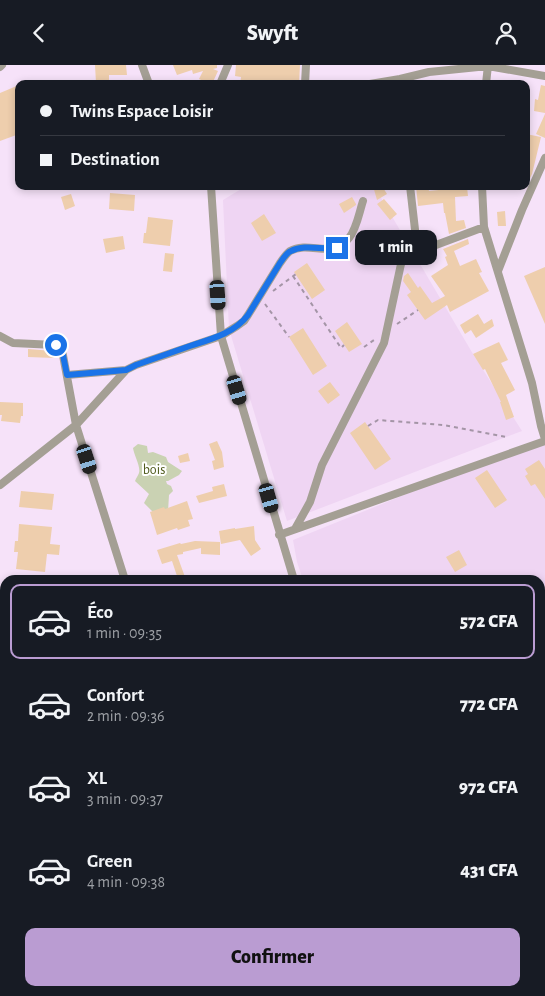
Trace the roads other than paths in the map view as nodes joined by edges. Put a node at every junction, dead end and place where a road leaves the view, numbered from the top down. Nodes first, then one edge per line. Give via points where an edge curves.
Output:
1 (142, 65) edge
2 (228, 65) edge
3 (306, 65) edge
4 (488, 65) edge
5 (545, 76) edge
6 (148, 80) edge
7 (222, 80) edge
8 (305, 80) edge
9 (403, 80) edge
10 (486, 80) edge
11 (545, 158) edge
12 (211, 190) edge
13 (410, 190) edge
14 (482, 190) edge
15 (363, 201) dead end
16 (484, 227) junction
17 (416, 242) junction
18 (498, 271) junction
19 (221, 335) junction
20 (0, 337) edge
21 (126, 370) junction
22 (67, 375) junction
23 (76, 425) junction
24 (545, 440) edge
25 (0, 485) edge
26 (295, 529) junction
27 (280, 535) junction
28 (123, 575) edge
29 (292, 575) edge

1 - 6 street
2 - 7 street
3 - 8 street
4 - 5 street
4 - 9 street via 428,72
4 - 10 street
11 - 18 street
12 - 19 street
13 - 17 street
14 - 16 street
15 - 19 street via 354,229 344,243 337,248 290,251 244,321
16 - 17 street via 420,251
16 - 18 street
17 - 26 street via 401,264 384,343 322,465 310,502
18 - 24 street via 532,383
19 - 21 street
19 - 27 street
20 - 22 street via 14,343 56,345 62,350
21 - 22 street
21 - 23 street
22 - 23 street
23 - 25 street
23 - 28 street
24 - 26 street
26 - 27 street
27 - 29 street

